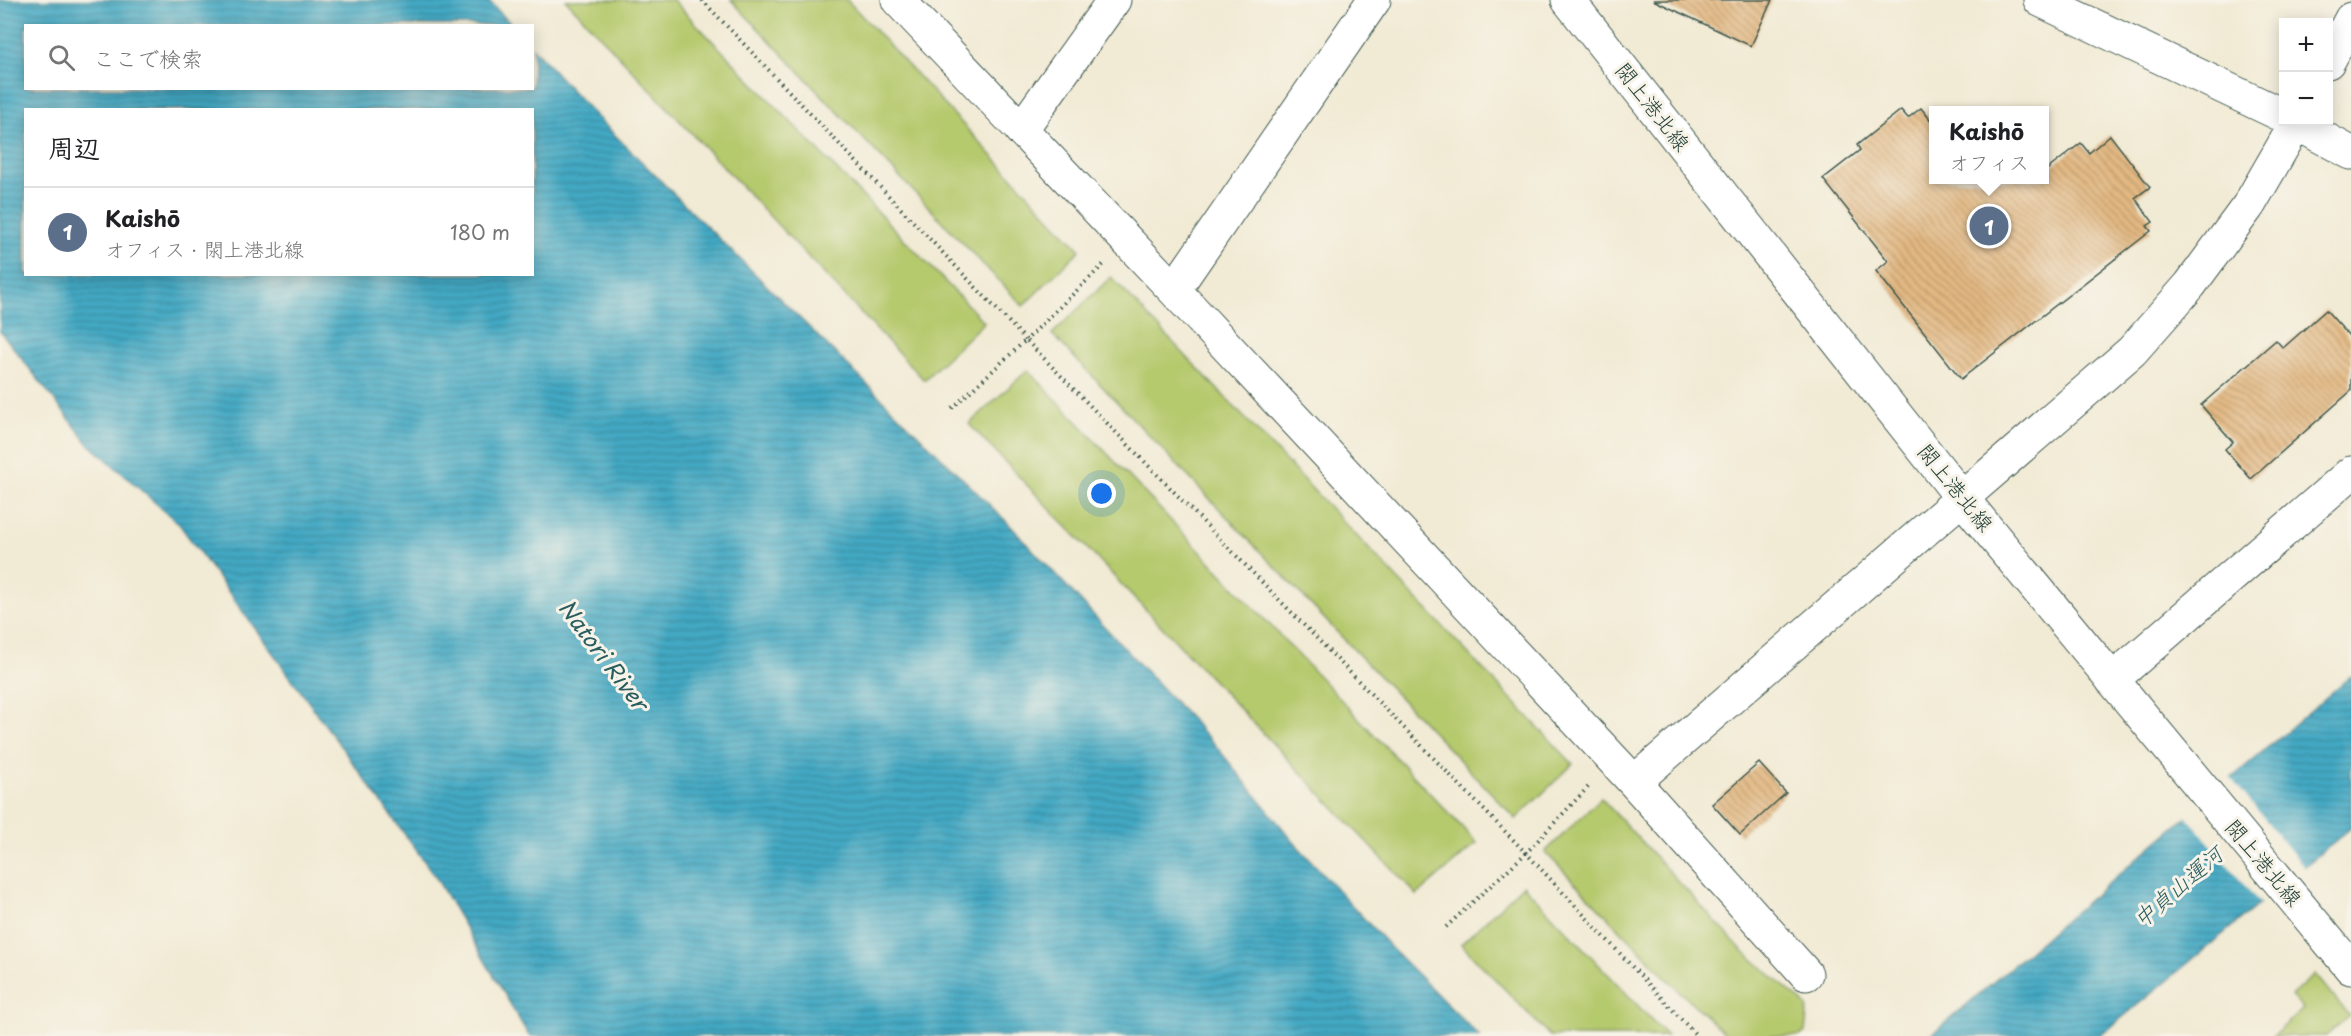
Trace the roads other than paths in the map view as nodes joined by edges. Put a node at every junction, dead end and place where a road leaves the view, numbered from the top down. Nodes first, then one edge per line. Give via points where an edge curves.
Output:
1 (898, 0) edge
2 (1114, 0) edge
3 (1374, 0) edge
4 (1568, 0) edge
5 (2040, 0) edge
6 (2351, 19) edge
7 (2333, 53) edge
8 (2279, 113) edge
9 (2290, 126) edge
10 (2304, 126) edge
11 (1021, 130) junction
12 (2351, 153) edge
13 (1174, 290) junction
14 (2351, 473) edge
15 (1961, 497) junction
16 (2112, 680) junction
17 (1615, 773) junction
18 (2342, 957) edge
19 (1806, 974) dead end

1 - 11 street
2 - 11 street
3 - 13 street
4 - 15 street, 閖上港北線
5 - 8 street
6 - 7 street
9 - 15 street via 2249,205 2190,285 2132,351
10 - 12 street
11 - 13 street
13 - 17 street
14 - 16 street
15 - 16 street, 閖上港北線
15 - 17 street
16 - 18 street, 閖上港北線
17 - 19 street

